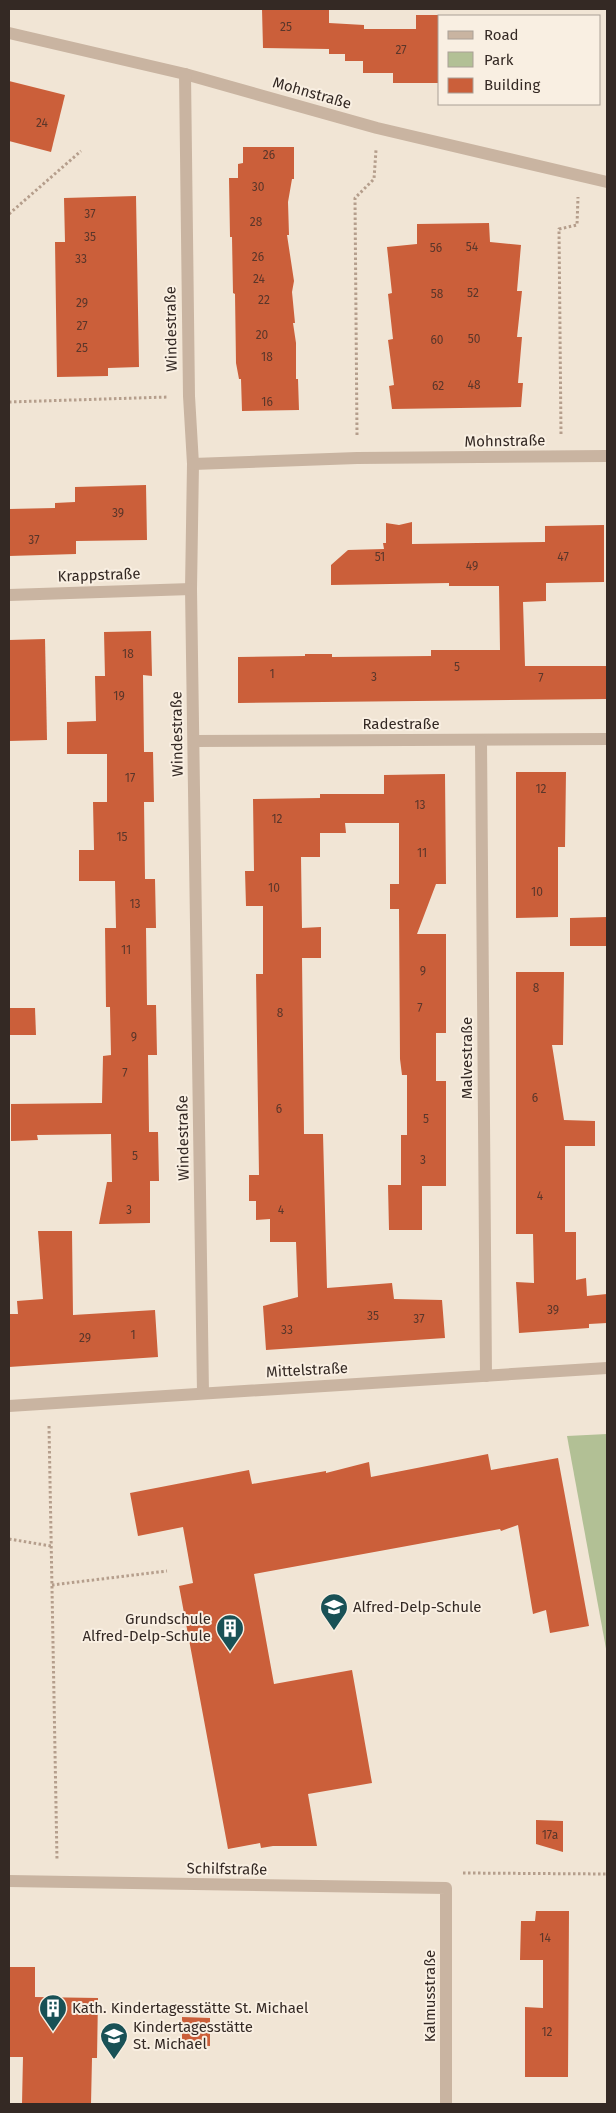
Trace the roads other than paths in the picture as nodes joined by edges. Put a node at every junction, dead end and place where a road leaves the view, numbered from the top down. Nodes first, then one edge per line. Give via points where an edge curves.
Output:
1 (9, 33) edge
2 (185, 74) junction
3 (607, 182) edge
4 (607, 456) edge
5 (193, 464) junction
6 (190, 589) junction
7 (9, 594) edge
8 (607, 739) edge
9 (194, 740) junction
10 (481, 741) junction
11 (607, 1368) edge
12 (486, 1376) junction
13 (203, 1393) junction
14 (9, 1406) edge
15 (9, 1881) edge
16 (446, 1888) joint
17 (446, 2104) edge

1 - 2 street, Mohnstraße
2 - 3 street, Mohnstraße via 377,128
2 - 5 street, Windestraße via 188,396
4 - 5 street, Mohnstraße via 357,458
5 - 6 street, Windestraße
6 - 7 street, Krappstraße
6 - 9 street, Windestraße
8 - 10 street, Radestraße
9 - 10 street, Radestraße
9 - 13 street, Windestraße
10 - 12 street, Malvestraße
11 - 12 street, Mittelstraße
12 - 13 street, Mittelstraße
13 - 14 street, Mittelstraße
15 - 16 street, Schilfstraße
16 - 17 street, Kalmusstraße

